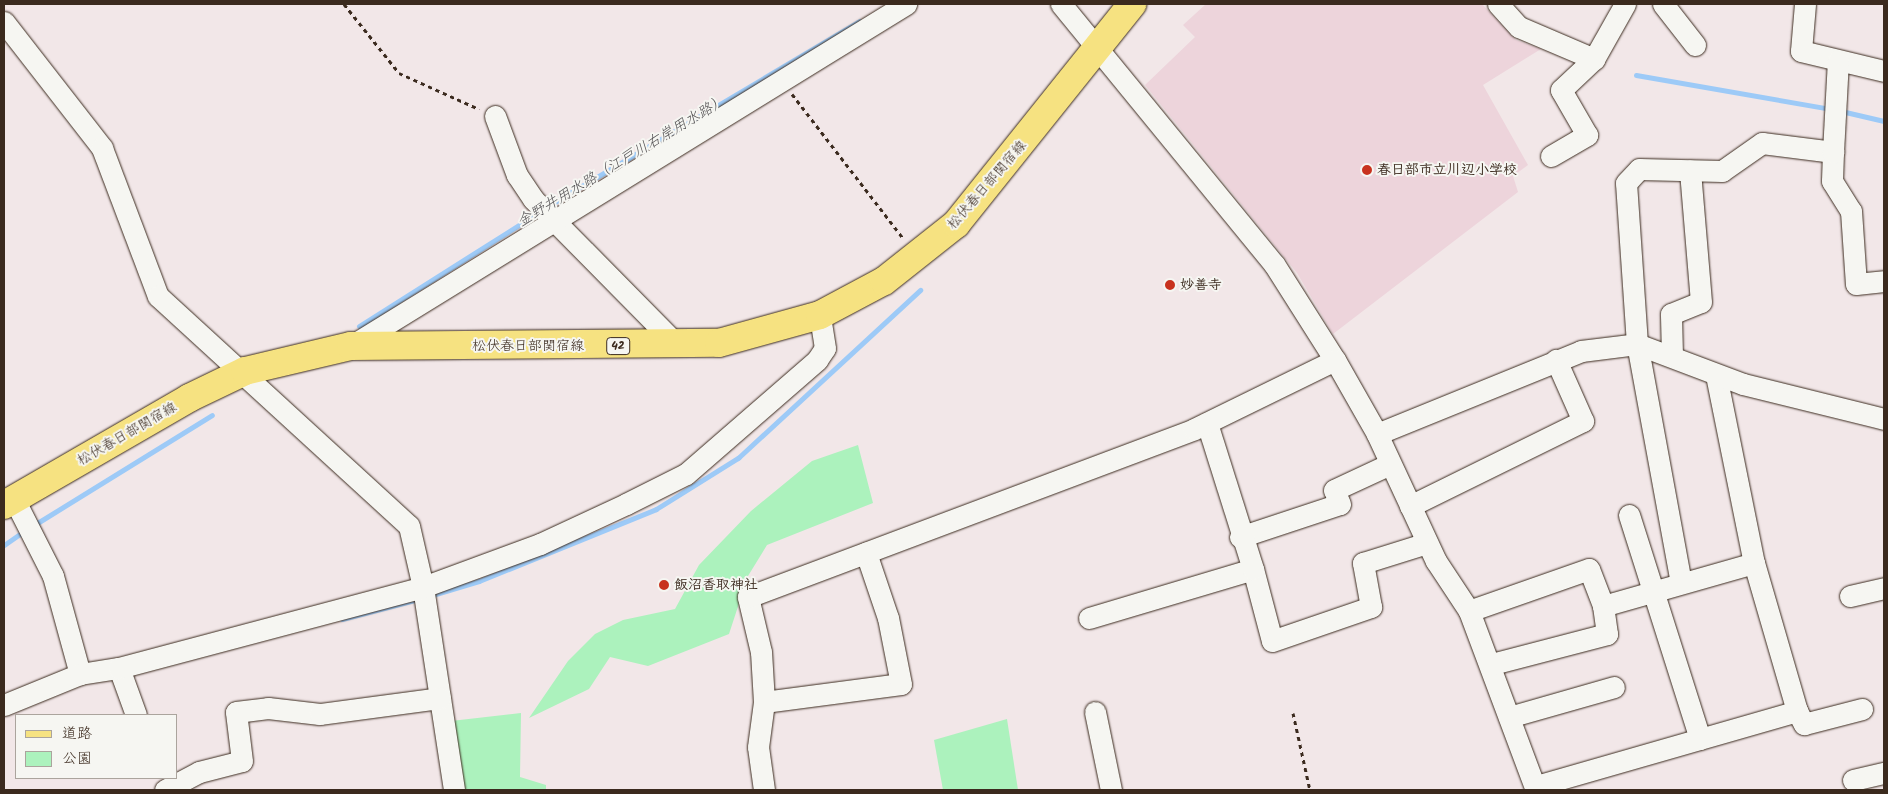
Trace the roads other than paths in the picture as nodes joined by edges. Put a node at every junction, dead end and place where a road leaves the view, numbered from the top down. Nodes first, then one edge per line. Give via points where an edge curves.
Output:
1 (906, 4) edge
2 (1061, 4) edge
3 (1132, 4) edge
4 (1498, 4) edge
5 (1625, 4) edge
6 (1663, 4) edge
7 (1805, 4) edge
8 (4, 22) edge
9 (1695, 45) dead end
10 (1099, 46) junction
11 (1594, 59) junction
12 (1838, 61) junction
13 (1884, 71) edge
14 (495, 116) road end
15 (1833, 152) junction
16 (1551, 156) dead end
17 (1690, 170) junction
18 (552, 218) junction
19 (1884, 281) edge
20 (820, 315) junction
21 (1637, 344) junction
22 (351, 346) junction
23 (678, 346) junction
24 (1672, 356) junction
25 (1335, 360) junction
26 (1556, 360) junction
27 (245, 370) junction
28 (1716, 375) junction
29 (1884, 419) edge
30 (1207, 423) junction
31 (1377, 434) junction
32 (1390, 464) junction
33 (1410, 506) junction
34 (15, 508) edge
35 (1629, 516) dead end
36 (1240, 537) junction
37 (1427, 543) junction
38 (866, 553) junction
39 (1754, 563) junction
40 (1254, 569) junction
41 (1681, 583) junction
42 (423, 587) junction
43 (1884, 588) edge
44 (1650, 591) junction
45 (1850, 596) dead end
46 (1603, 606) junction
47 (1468, 611) junction
48 (1089, 618) dead end
49 (1492, 664) junction
50 (119, 668) junction
51 (80, 674) junction
52 (1614, 687) dead end
53 (440, 698) junction
54 (764, 702) junction
55 (4, 705) edge
56 (1862, 709) dead end
57 (1095, 712) dead end
58 (1797, 712) junction
59 (136, 714) edge
60 (1509, 717) junction
61 (1700, 739) junction
62 (1884, 773) edge
63 (1853, 780) dead end
64 (1536, 788) edge
65 (164, 790) edge
66 (454, 790) edge
67 (764, 790) edge
68 (1111, 790) edge

1 - 18 street
2 - 10 street
3 - 10 main road, 松伏春日部関宿線 / 42
4 - 11 street via 1519,27
5 - 11 street
6 - 9 street
7 - 12 street via 1801,51
8 - 27 street via 102,148 158,296
10 - 20 main road, 松伏春日部関宿線 / 42 via 983,194 920,256
10 - 25 street via 1274,264
11 - 16 street via 1561,90 1587,135
12 - 13 street
12 - 15 street
14 - 18 street via 517,175 533,199
15 - 17 street via 1762,143 1722,171
15 - 19 street via 1832,181 1851,211 1856,284
17 - 21 street via 1639,169 1626,183
17 - 24 street via 1701,302 1671,314
18 - 22 street
18 - 23 street
20 - 23 main road, 松伏春日部関宿線 / 42 via 758,334
20 - 42 street via 825,348 817,360 686,474 540,544
21 - 24 street
21 - 26 street via 1580,351
21 - 41 street
22 - 23 main road, 松伏春日部関宿線 / 42
22 - 27 main road, 松伏春日部関宿線 / 42
24 - 28 street
25 - 30 street
25 - 31 street
26 - 31 street
26 - 33 street via 1583,421
27 - 34 main road, 松伏春日部関宿線 / 42
27 - 42 street via 409,526
28 - 29 street
28 - 39 street
30 - 36 street
30 - 38 street
31 - 32 street
32 - 33 street
32 - 36 street via 1334,490 1340,504
33 - 37 street
34 - 51 street via 36,539 53,576
35 - 44 street
36 - 40 street
37 - 40 street via 1363,563 1371,607 1272,641
37 - 47 street
38 - 54 street via 748,597 761,652
38 - 54 street via 888,618 901,684
39 - 41 street
39 - 58 street
40 - 48 street
41 - 44 street
42 - 50 street
42 - 53 street
43 - 45 street
44 - 46 street
44 - 61 street
46 - 47 street via 1589,569
46 - 49 street via 1607,634
47 - 49 street
49 - 60 street
50 - 51 street
50 - 59 street
51 - 55 street
52 - 60 street
53 - 65 street via 320,714 268,708 236,712 242,761 199,772
53 - 66 street
54 - 67 street via 758,748
56 - 58 street via 1804,724
57 - 68 street
58 - 61 street
60 - 64 street
61 - 64 street
62 - 63 street

